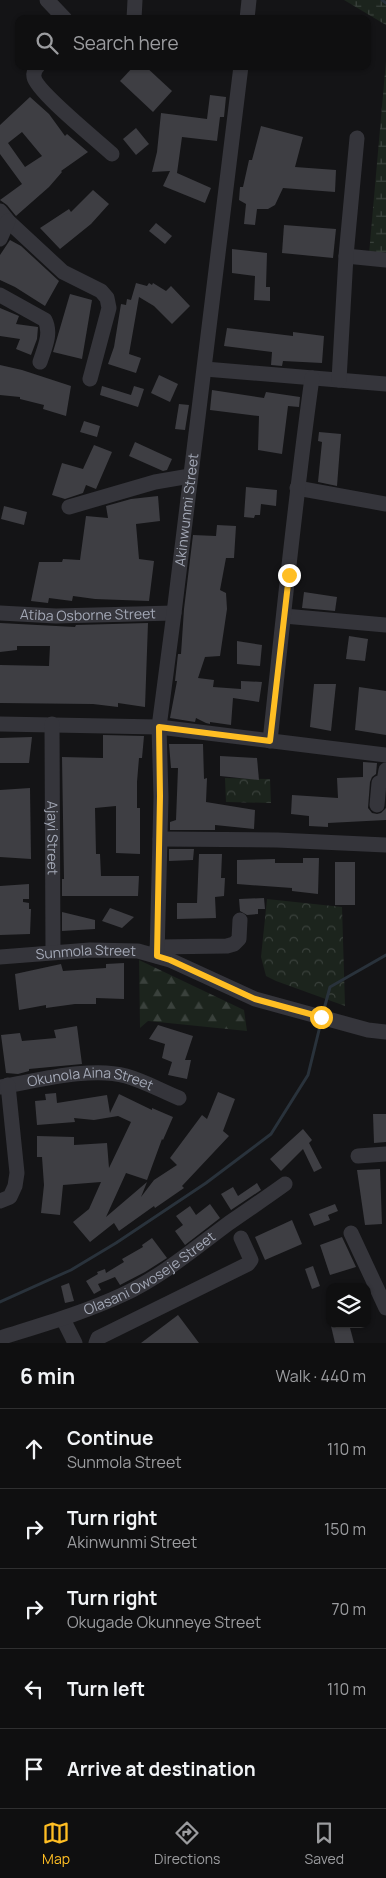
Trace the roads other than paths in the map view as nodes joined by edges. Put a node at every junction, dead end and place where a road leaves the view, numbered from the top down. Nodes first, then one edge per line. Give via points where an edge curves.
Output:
1 (47, 0) edge
2 (136, 0) edge
3 (250, 0) edge
4 (61, 15) edge
5 (134, 15) edge
6 (248, 15) edge
7 (35, 70) edge
8 (242, 70) edge
9 (357, 138) dead end
10 (112, 154) dead end
11 (4, 216) edge
12 (0, 240) edge
13 (346, 256) junction
14 (386, 260) edge
15 (0, 295) edge
16 (40, 362) dead end
17 (205, 369) junction
18 (312, 378) junction
19 (90, 379) dead end
20 (339, 380) junction
21 (386, 384) edge
22 (190, 476) junction
23 (297, 488) junction
24 (386, 504) edge
25 (69, 507) dead end
26 (0, 613) edge
27 (174, 613) junction
28 (284, 616) junction
29 (386, 625) edge
30 (0, 724) edge
31 (52, 724) junction
32 (159, 727) junction
33 (270, 741) junction
34 (386, 756) edge
35 (386, 770) edge
36 (377, 805) dead end
37 (160, 838) junction
38 (386, 846) edge
39 (240, 920) dead end
40 (157, 951) junction
41 (53, 952) junction
42 (0, 957) edge
43 (386, 1032) edge
44 (4, 1086) edge
45 (179, 1098) dead end
46 (386, 1154) edge
47 (358, 1156) dead end
48 (285, 1184) dead end
49 (0, 1201) edge
50 (351, 1233) dead end
51 (241, 1238) dead end
52 (386, 1308) edge
53 (63, 1319) junction
54 (117, 1337) edge
55 (0, 1338) edge
56 (75, 1343) edge
57 (96, 1343) edge

1 - 4 street
2 - 5 street
3 - 6 street
7 - 10 street via 38,85
8 - 17 street, Akinwunmi Street
9 - 13 street
11 - 12 street
11 - 19 street via 63,272 101,291 107,298 109,308
13 - 14 street
13 - 20 street
15 - 16 street via 45,320 48,334
17 - 18 street
17 - 22 street, Akinwunmi Street
18 - 20 street
18 - 23 street
20 - 21 street
22 - 25 street via 155,482
22 - 27 street, Akinwunmi Street
23 - 24 street
23 - 28 street
26 - 27 street, Atiba Osborne Street via 56,616
27 - 32 street, Akinwunmi Street
28 - 29 street
28 - 33 street
30 - 31 street
31 - 32 street
31 - 41 street, Ajayi Street
32 - 33 street
32 - 37 street, Akinwunmi Street
33 - 34 street
35 - 36 street via 384,781 379,783
37 - 38 street
37 - 40 street, Akinwunmi Street
39 - 40 street via 239,939 234,944
40 - 41 street, Sunmola Street
40 - 43 street, Sunmola Street via 255,999
41 - 42 street, Sunmola Street
44 - 45 street, Okunola Aina Street via 104,1072 127,1076
44 - 49 street via 17,1173 10,1196
46 - 47 street
48 - 53 street, Olasani Owoseje Street via 152,1278 122,1295
50 - 52 street
51 - 54 street via 251,1260 248,1264
53 - 55 street, Olasani Owoseje Street
53 - 56 street
54 - 57 street via 98,1338

